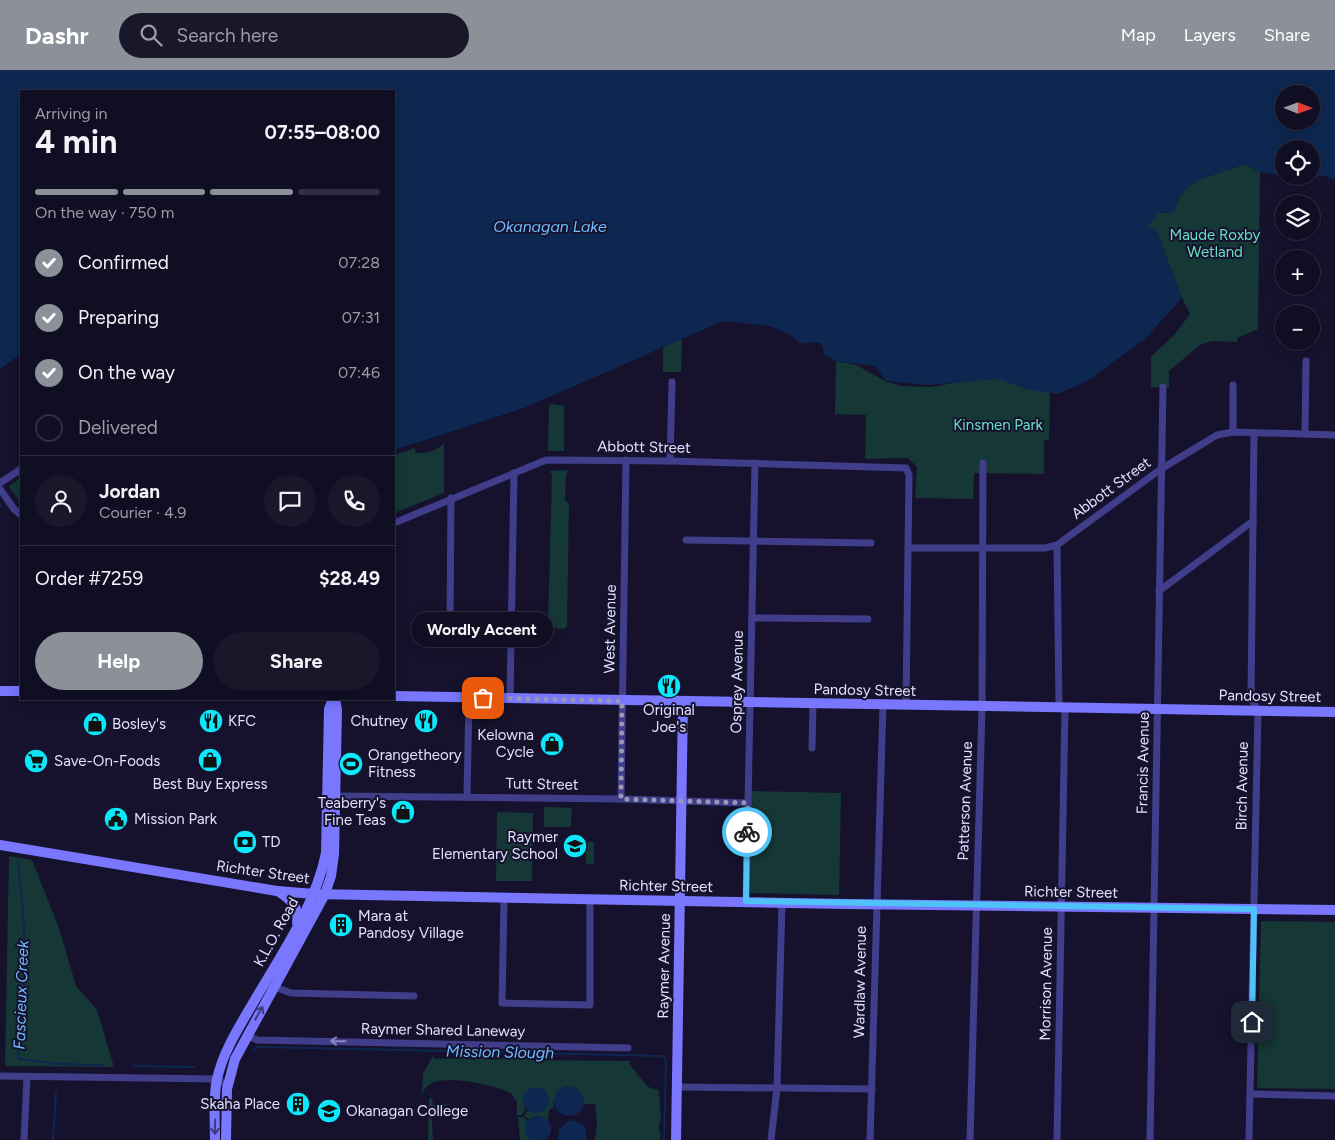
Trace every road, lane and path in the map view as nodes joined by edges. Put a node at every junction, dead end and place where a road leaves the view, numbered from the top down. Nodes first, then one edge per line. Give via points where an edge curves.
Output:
1 (1306, 361) dead end
2 (672, 382) dead end
3 (1233, 385) dead end
4 (1163, 387) dead end
5 (1233, 432) junction
6 (1254, 433) junction
7 (1305, 434) junction
8 (1326, 434) junction
9 (1335, 435) edge
10 (1335, 440) edge
11 (626, 460) junction
12 (670, 461) junction
13 (755, 463) junction
14 (984, 463) dead end
15 (1162, 469) junction
16 (20, 470) edge
17 (514, 474) junction
18 (0, 483) edge
19 (0, 489) edge
20 (451, 498) junction
21 (20, 515) edge
22 (1253, 521) junction
23 (395, 523) edge
24 (686, 540) dead end
25 (754, 542) junction
26 (871, 543) dead end
27 (1057, 545) junction
28 (908, 548) junction
29 (981, 549) junction
30 (1159, 591) junction
31 (752, 618) junction
32 (868, 619) dead end
33 (450, 625) dead end
34 (0, 691) edge
35 (20, 692) edge
36 (395, 696) edge
37 (469, 698) junction
38 (510, 699) junction
39 (334, 700) edge
40 (334, 700) edge
41 (622, 701) junction
42 (683, 702) junction
43 (750, 703) junction
44 (813, 704) junction
45 (883, 705) junction
46 (906, 705) junction
47 (982, 706) junction
48 (1062, 708) junction
49 (1157, 709) junction
50 (1258, 711) junction
51 (1335, 712) edge
52 (812, 748) dead end
53 (336, 796) junction
54 (467, 797) junction
55 (621, 799) junction
56 (681, 800) junction
57 (748, 803) junction
58 (0, 845) edge
59 (277, 891) junction
60 (314, 894) junction
61 (325, 894) junction
62 (504, 898) junction
63 (590, 900) junction
64 (680, 901) junction
65 (746, 901) junction
66 (782, 903) junction
67 (876, 904) junction
68 (976, 905) junction
69 (1061, 907) junction
70 (1154, 908) junction
71 (1254, 909) junction
72 (1335, 910) edge
73 (296, 928) junction
74 (269, 985) junction
75 (414, 996) dead end
76 (246, 1036) junction
77 (628, 1048) dead end
78 (0, 1076) edge
79 (27, 1077) junction
80 (217, 1082) junction
81 (676, 1087) junction
82 (777, 1088) junction
83 (227, 1089) junction
84 (872, 1089) junction
85 (1251, 1094) junction
86 (1335, 1096) edge
87 (24, 1140) edge
88 (215, 1140) edge
89 (226, 1140) edge
90 (676, 1140) edge
91 (771, 1140) edge
92 (870, 1140) edge
93 (970, 1140) edge
94 (1057, 1140) edge
95 (1150, 1140) edge
96 (1249, 1140) edge

1 - 7 street
2 - 12 street
3 - 5 street
4 - 15 street, Francis Avenue
5 - 6 street, Abbott Street
5 - 15 street, Abbott Street via 1217,435
6 - 7 street, Abbott Street
6 - 22 street, Birch Avenue
7 - 8 street, Abbott Street
8 - 9 street, Abbott Street
8 - 10 street
11 - 12 street, Abbott Street
11 - 17 street, Abbott Street via 546,460
11 - 41 street, West Avenue
12 - 13 street, Abbott Street
13 - 25 street, Osprey Avenue
13 - 28 street, Abbott Street via 906,468 909,475
14 - 29 street, Patterson Avenue
15 - 27 street, Abbott Street
15 - 30 street, Francis Avenue
16 - 18 street
17 - 20 street, Abbott Street
17 - 38 street
19 - 21 street
20 - 23 street, Abbott Street
20 - 33 street
22 - 30 street
22 - 50 street, Birch Avenue via 1251,698
24 - 25 street
25 - 26 street
25 - 31 street, Osprey Avenue
27 - 29 street, Abbott Street
27 - 48 street, Morrison Avenue
28 - 29 street, Abbott Street
28 - 46 street
29 - 47 street, Patterson Avenue
30 - 49 street, Francis Avenue
31 - 32 street
31 - 43 street, Osprey Avenue
34 - 35 main road
36 - 37 main road, Pandosy Street
37 - 38 main road, Pandosy Street
37 - 54 street
38 - 41 main road, Pandosy Street
39 - 53 main road, K.L.O. Road
40 - 60 main road, K.L.O. Road via 329,709 326,853
41 - 42 main road, Pandosy Street
41 - 55 street, West Avenue
42 - 43 main road, Pandosy Street
42 - 56 main road, Raymer Avenue
43 - 44 main road, Pandosy Street
43 - 57 street, Osprey Avenue
44 - 45 main road, Pandosy Street
44 - 52 street
45 - 46 main road, Pandosy Street
45 - 67 street, Wardlaw Avenue
46 - 47 main road, Pandosy Street
47 - 48 main road, Pandosy Street
47 - 68 street, Patterson Avenue
48 - 49 main road, Pandosy Street
48 - 69 street, Morrison Avenue
49 - 50 main road, Pandosy Street
49 - 70 street, Francis Avenue
50 - 51 main road, Pandosy Street
50 - 71 street, Birch Avenue
53 - 54 street, Tutt Street
53 - 61 main road, K.L.O. Road via 334,854
54 - 55 street, Tutt Street
55 - 56 street, Tutt Street
56 - 57 street, Tutt Street
56 - 64 main road, Raymer Avenue
57 - 65 street, Osprey Avenue
58 - 59 main road, Richter Street
59 - 60 main road, Richter Street
59 - 73 main road via 295,905 299,915
60 - 61 main road, Richter Street
60 - 73 main road, K.L.O. Road
61 - 62 main road, Richter Street
61 - 74 main road, K.L.O. Road
62 - 63 main road, Richter Street
62 - 63 street via 502,1003 590,1005
63 - 64 main road, Richter Street
64 - 65 main road, Richter Street
64 - 81 main road, Raymer Avenue
65 - 66 main road, Richter Street
66 - 67 main road, Richter Street
66 - 82 street
67 - 68 main road, Richter Street
67 - 84 street, Wardlaw Avenue
68 - 69 main road, Richter Street
68 - 93 street, Patterson Avenue
69 - 70 main road, Richter Street
69 - 94 street, Morrison Avenue
70 - 71 main road, Richter Street
70 - 95 street, Francis Avenue
71 - 72 main road, Richter Street
71 - 85 street, Birch Avenue
73 - 74 main road, K.L.O. Road
74 - 75 street via 291,993
76 -> 74 main road, K.L.O. Road
74 - 80 main road, K.L.O. Road via 239,1026
77 -> 76 street, Raymer Shared Laneway via 258,1040
76 - 83 main road, K.L.O. Road via 235,1059
78 - 79 street
79 - 80 street
79 - 87 street
80 - 83 street via 225,1084
80 -> 88 main road, K.L.O. Road
81 - 82 street
81 - 90 main road, Raymer Avenue
82 - 84 street
82 - 91 street
83 - 89 main road, K.L.O. Road
84 - 92 street, Wardlaw Avenue
85 - 86 street
85 - 96 street, Birch Avenue

